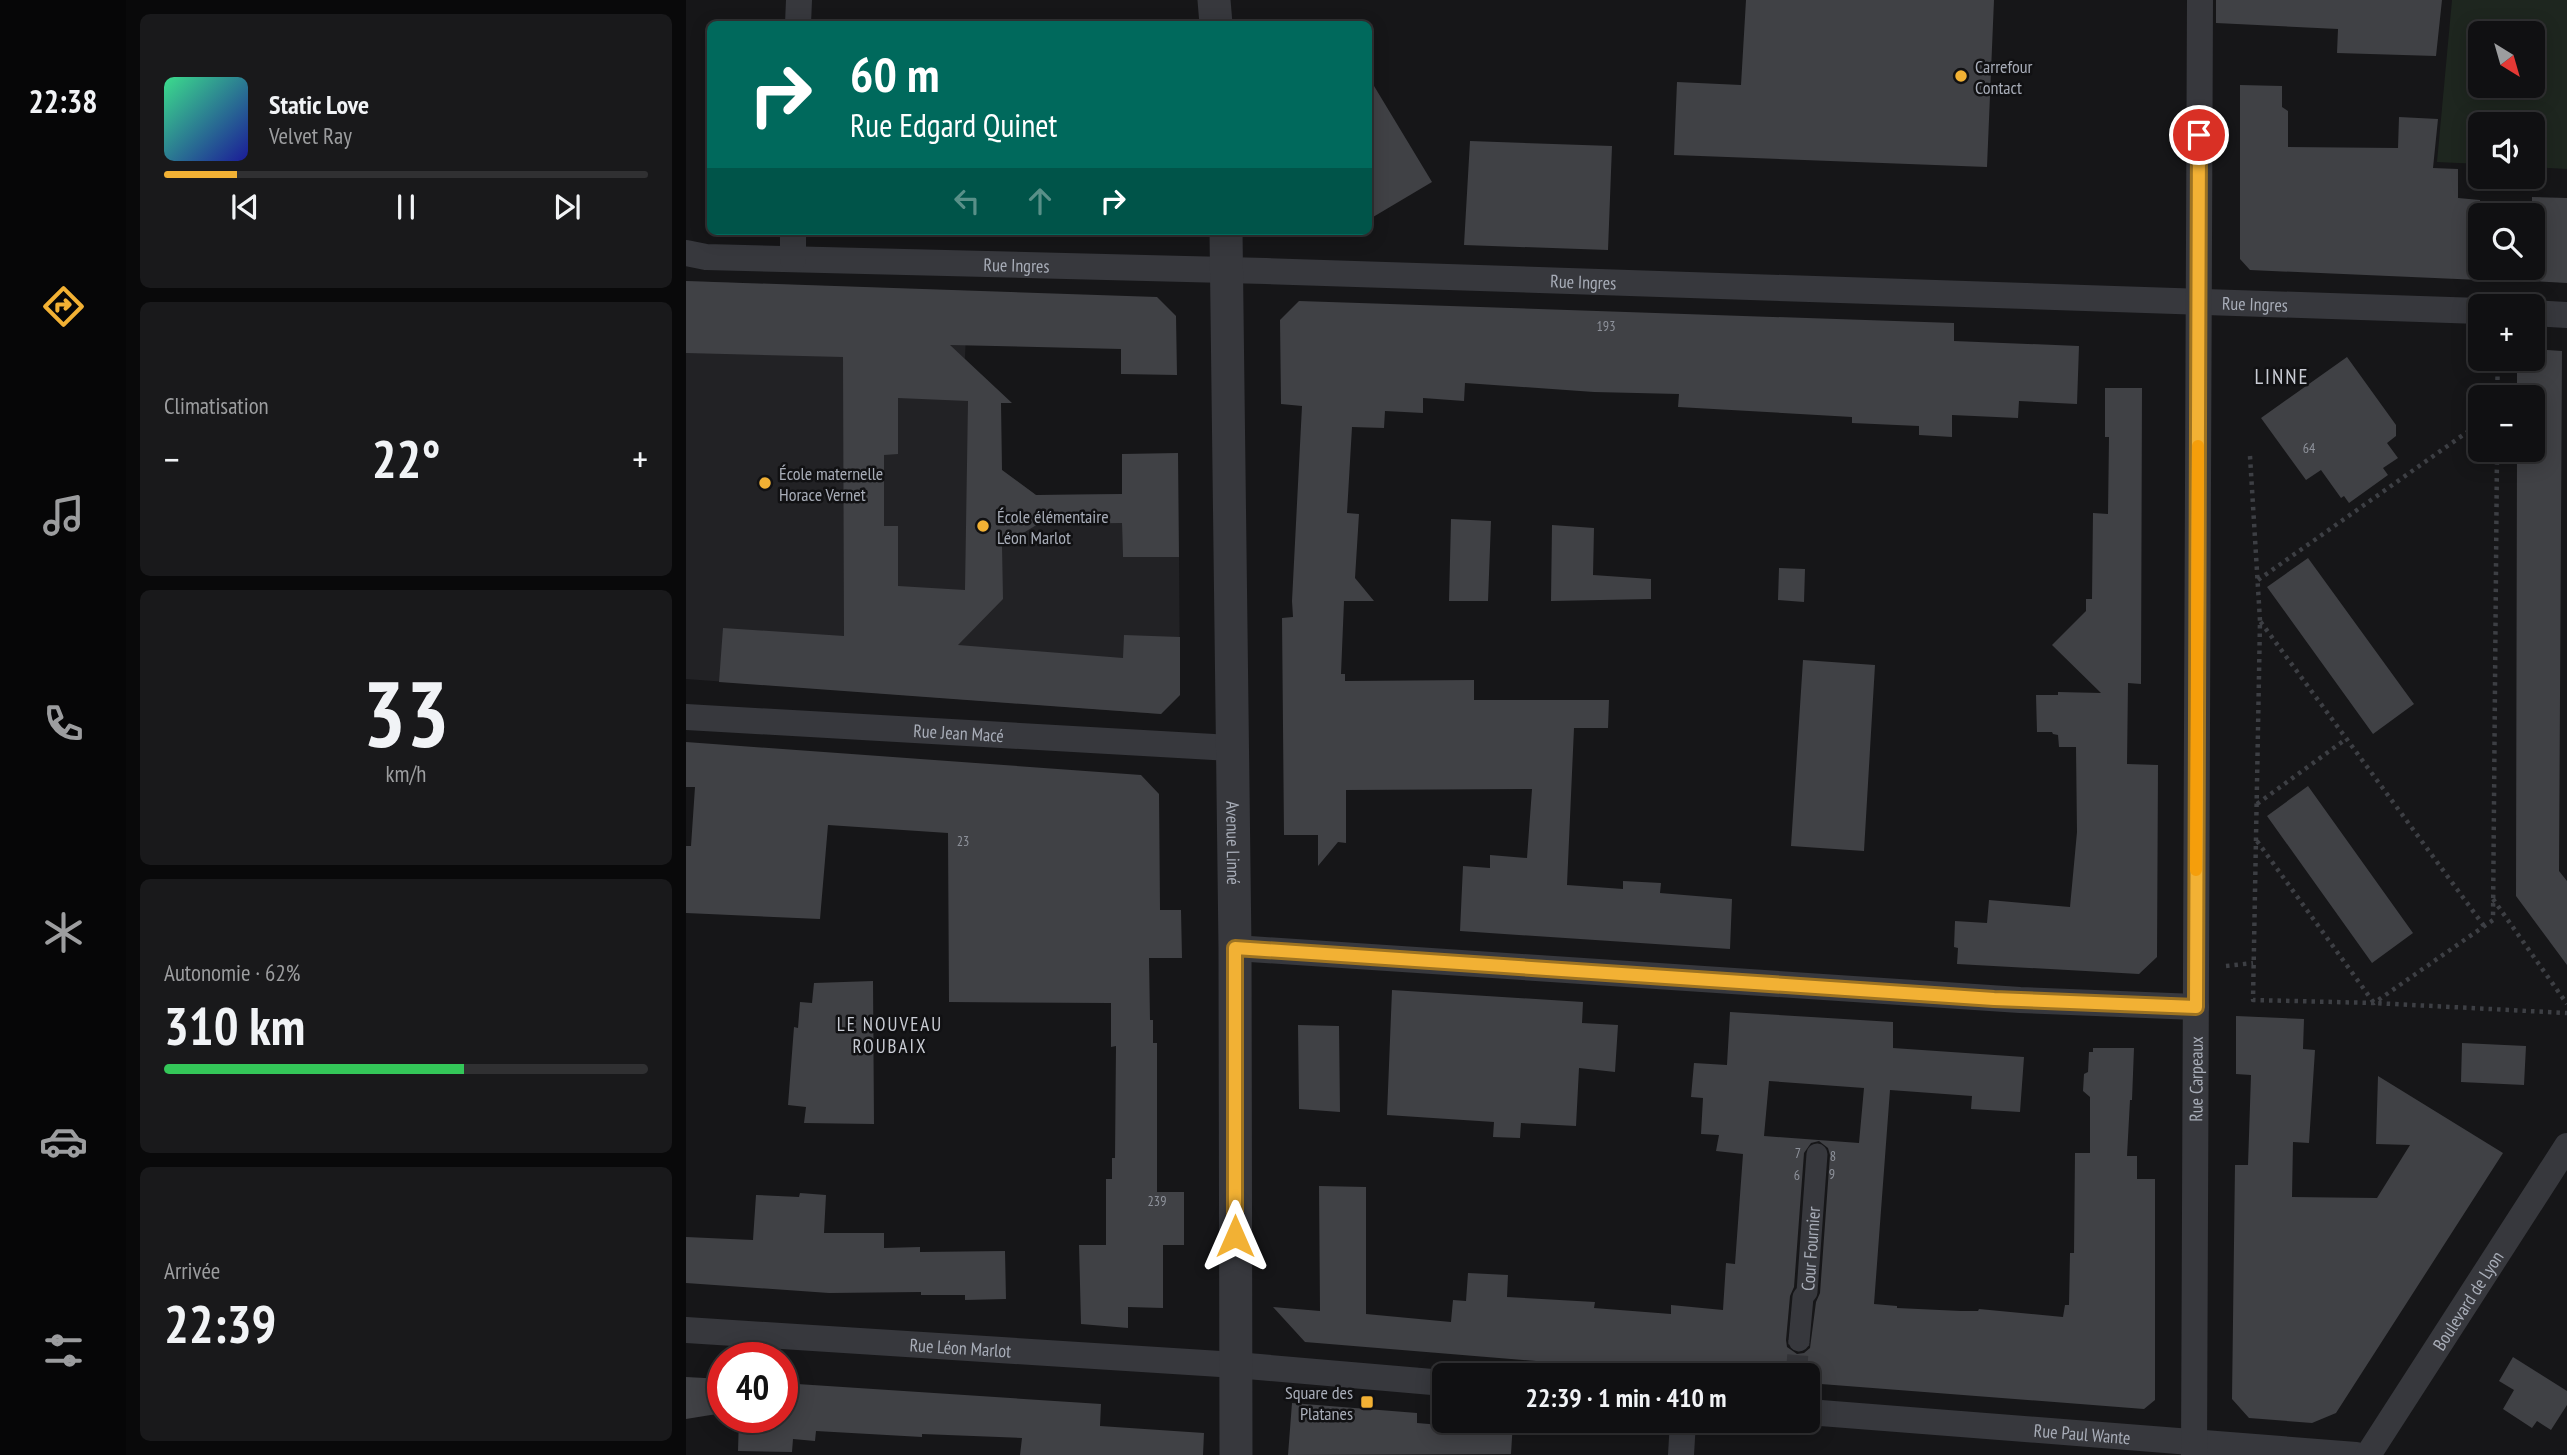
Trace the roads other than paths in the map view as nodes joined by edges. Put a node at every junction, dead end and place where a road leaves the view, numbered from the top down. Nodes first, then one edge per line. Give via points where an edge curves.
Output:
1 (799, 0) edge
2 (1214, 0) edge
3 (2200, 0) edge
4 (798, 21) edge
5 (1216, 21) edge
6 (793, 235) edge
7 (1226, 235) edge
8 (686, 253) edge
9 (793, 259) junction
10 (1228, 270) junction
11 (2199, 300) junction
12 (2468, 311) edge
13 (2545, 314) edge
14 (2567, 315) edge
15 (686, 716) edge
16 (1231, 748) junction
17 (1235, 948) junction
18 (2196, 1007) junction
19 (2567, 1146) edge
20 (1816, 1154) dead end
21 (686, 1330) edge
22 (1799, 1341) tunnel mouth
23 (1236, 1365) junction
24 (1432, 1382) edge
25 (1820, 1413) edge
26 (1682, 1433) edge
27 (2194, 1449) edge
28 (1236, 1455) edge
29 (1681, 1455) edge
30 (2356, 1455) edge
31 (2368, 1455) edge

1 - 4 street
2 - 5 street
3 - 11 street, Rue Carpeaux
6 - 9 street
7 - 10 street, Avenue Linné
8 - 9 street, Rue Ingres
9 - 10 street, Rue Ingres
10 - 11 street, Rue Ingres
10 - 16 street, Avenue Linné
11 - 12 street, Rue Ingres
11 - 18 street, Rue Carpeaux
13 - 14 street
15 - 16 street, Rue Jean Macé
16 - 17 street, Avenue Linné
17 - 18 street via 2020,1000
17 - 23 street, Avenue Linné
18 - 27 street, Rue Carpeaux
19 - 31 street, Boulevard de Lyon
20 - 22 street, Cour Fournier via 1807,1292
21 - 23 street, Rue Léon Marlot
23 - 24 street
23 - 28 street, Avenue Linné
25 - 27 street, Rue Paul Wante
26 - 29 street
27 - 30 street, Rue Paul Wante

